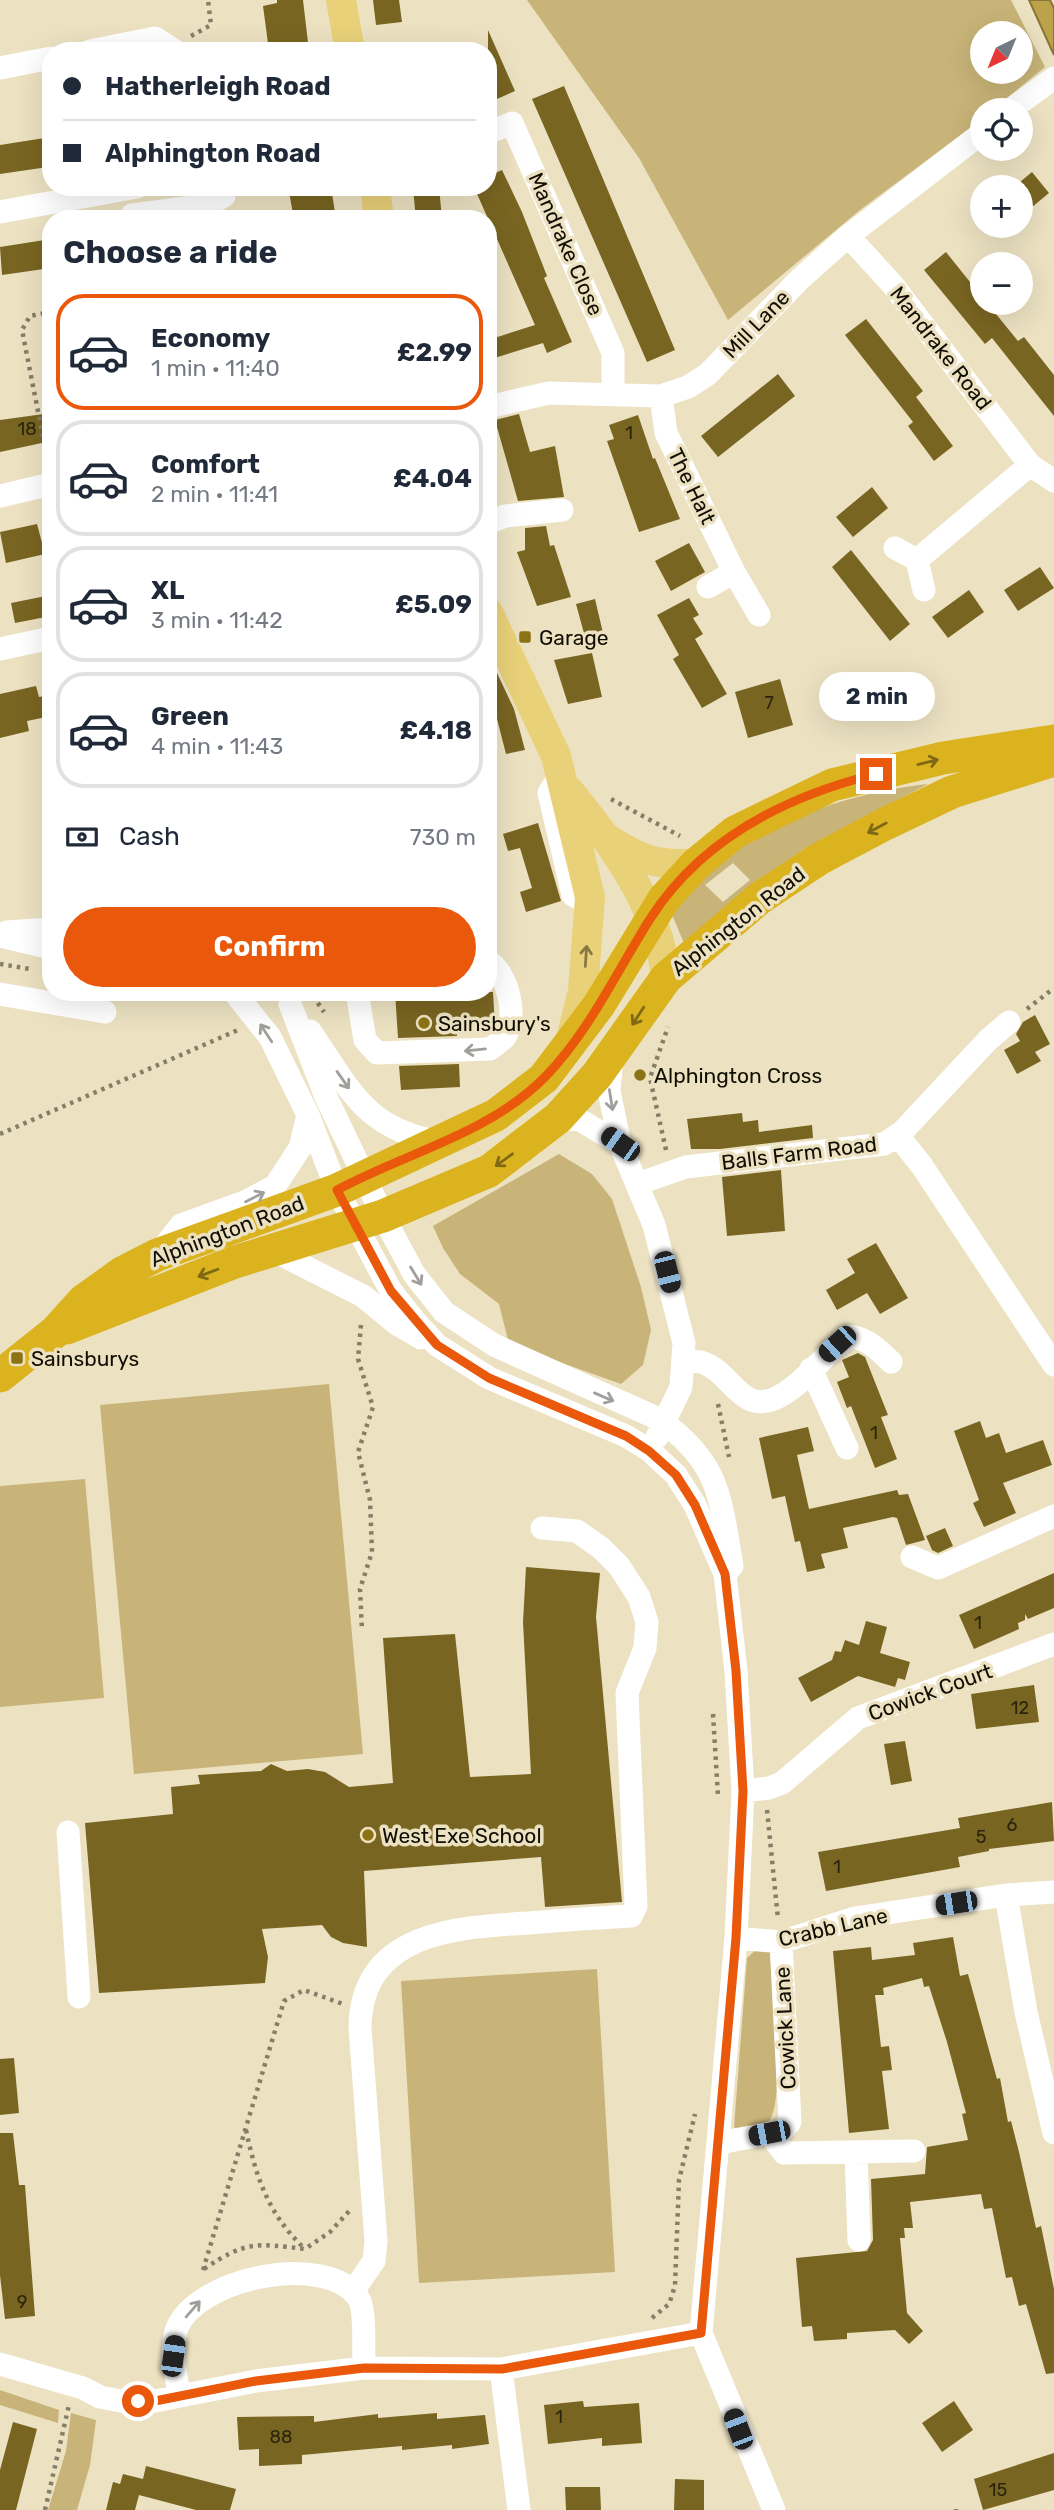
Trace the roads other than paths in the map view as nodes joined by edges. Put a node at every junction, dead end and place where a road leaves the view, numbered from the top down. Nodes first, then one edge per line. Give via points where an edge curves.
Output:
1 (341, 0) edge
2 (135, 42) edge
3 (162, 42) edge
4 (348, 42) edge
5 (42, 60) edge
6 (0, 68) edge
7 (1046, 83) edge
8 (1026, 98) edge
9 (497, 129) edge
10 (970, 142) edge
11 (87, 196) edge
12 (224, 196) edge
13 (170, 210) edge
14 (0, 212) edge
15 (848, 236) junction
16 (614, 394) junction
17 (661, 396) junction
18 (497, 405) edge
19 (1030, 465) junction
20 (1054, 481) edge
21 (42, 486) edge
22 (0, 496) edge
23 (562, 510) dead end
24 (497, 519) edge
25 (895, 548) dead end
26 (917, 560) junction
27 (734, 572) junction
28 (708, 587) dead end
29 (924, 590) dead end
30 (759, 615) dead end
31 (497, 621) edge
32 (42, 640) edge
33 (0, 649) edge
34 (1054, 741) edge
35 (1054, 760) edge
36 (563, 780) junction
37 (608, 839) junction
38 (690, 851) junction
39 (652, 916) junction
40 (42, 930) edge
41 (0, 934) edge
42 (42, 946) edge
43 (497, 971) edge
44 (667, 978) junction
45 (0, 994) edge
46 (241, 1001) edge
47 (287, 1001) edge
48 (288, 1001) edge
49 (358, 1001) edge
50 (105, 1012) dead end
51 (1009, 1022) road end
52 (569, 1046) junction
53 (612, 1055) junction
54 (308, 1115) junction
55 (558, 1118) junction
56 (894, 1139) junction
57 (441, 1142) junction
58 (620, 1144) junction
59 (350, 1183) junction
60 (637, 1184) junction
61 (369, 1221) junction
62 (272, 1251) junction
63 (158, 1255) junction
64 (55, 1332) junction
65 (437, 1345) junction
66 (684, 1362) junction
67 (891, 1362) dead end
68 (1054, 1365) edge
69 (811, 1369) junction
70 (0, 1376) edge
71 (665, 1423) junction
72 (847, 1448) dead end
73 (649, 1451) junction
74 (1054, 1516) edge
75 (542, 1528) dead end
76 (912, 1557) dead end
77 (725, 1574) junction
78 (1054, 1644) edge
79 (753, 1790) junction
80 (68, 1832) dead end
81 (1054, 1892) edge
82 (1006, 1895) junction
83 (736, 1938) junction
84 (781, 1942) junction
85 (79, 1997) dead end
86 (769, 2133) junction
87 (1054, 2133) edge
88 (719, 2143) junction
89 (914, 2151) dead end
90 (856, 2153) junction
91 (859, 2240) dead end
92 (353, 2291) junction
93 (701, 2333) junction
94 (0, 2364) edge
95 (364, 2368) junction
96 (502, 2369) junction
97 (179, 2395) junction
98 (519, 2510) edge
99 (774, 2510) edge

1 - 4 main road
2 - 3 street via 155,38
5 - 6 street
7 - 8 street
9 - 16 street, Mandrake Close via 513,123 613,353
10 - 15 street, Mill Lane
11 - 14 street
12 - 13 street via 208,205
15 - 17 street, Mill Lane via 708,374
15 - 19 street, Mandrake Road via 909,306
16 - 17 street, Mill Lane
16 - 18 street, Mill Lane via 549,393
17 - 27 street, The Halt via 666,433
19 - 20 street, Mandrake Road
19 - 26 street
21 - 22 street
23 - 24 street
25 - 26 street
26 - 29 street
27 - 28 street
27 - 30 street, The Halt
31 - 36 main road
32 - 33 street
38 -> 34 highway, Alphington Road via 832,785 943,758
35 -> 44 highway, Alphington Road via 952,792 819,859 760,898
36 - 37 main road
52 -> 36 main road via 583,992 589,904
37 - 38 main road via 641,860 673,865
37 - 39 main road
38 - 39 highway, Alphington Road
39 - 44 main road
39 - 52 highway, Alphington Road
40 - 41 street
41 - 42 street
43 -> 49 street via 504,978 510,1016 505,1037 490,1049 377,1054 365,1040
44 -> 53 highway, Alphington Road
45 - 50 street
54 -> 46 street via 270,1037
47 - 59 street via 326,1097
48 -> 57 street via 373,1118 413,1137
51 - 56 street
52 - 57 highway, Alphington Road via 544,1077 496,1115
53 - 55 highway, Alphington Road
53 -> 58 street via 608,1091
54 - 59 street
63 -> 54 street via 181,1226 275,1186 300,1149
55 - 58 street via 580,1120
55 -> 61 highway, Alphington Road via 489,1171
56 - 60 street, Balls Farm Road via 686,1167
56 - 68 street, Balls Farm Road via 903,1142 922,1166
57 - 59 highway, Alphington Road
58 - 60 street
59 - 61 street
59 - 61 street
59 - 63 highway, Alphington Road
60 - 66 street via 662,1249 684,1343
61 - 62 highway, Alphington Road
61 - 65 street via 391,1291
61 -> 71 street via 444,1312 466,1328
62 -> 64 highway, Alphington Road
62 - 65 street via 363,1296 412,1334
63 - 64 highway, Alphington Road via 121,1273 83,1301
64 - 70 highway, Alphington Road
65 - 73 street via 489,1378 626,1436
66 - 69 street via 701,1362 722,1374 743,1396 760,1403 776,1398
66 - 71 street via 681,1387
67 - 69 street via 875,1346 851,1336
69 - 72 street
71 - 73 street
71 - 77 street via 698,1453 718,1489 732,1566
73 - 77 street via 676,1475 695,1505
74 - 76 street via 938,1568
75 - 92 street via 577,1531 601,1548 639,1597 647,1622 645,1648 627,1693 636,1906 631,1916 477,1926 431,1934 372,1977 360,2010 376,2241 374,2261
77 - 79 street
78 - 79 street, Cowick Court via 858,1718 791,1777
79 - 83 street
80 - 85 street
81 - 82 street, Crabb Lane
82 - 84 street, Crabb Lane via 855,1919
82 - 87 street via 1026,2012
83 - 84 street, Crabb Lane
83 - 88 street
84 - 86 street, Cowick Lane via 790,2122 782,2131
86 - 88 street
86 - 90 street via 784,2152
88 - 93 street
89 - 90 street
90 - 91 street
92 - 95 street via 361,2302
97 -> 92 street via 173,2356 177,2329 212,2292 257,2277 303,2274 344,2284
93 - 96 street
93 - 99 street
94 - 97 street via 121,2401
95 - 96 street
95 - 97 street
96 - 98 street

